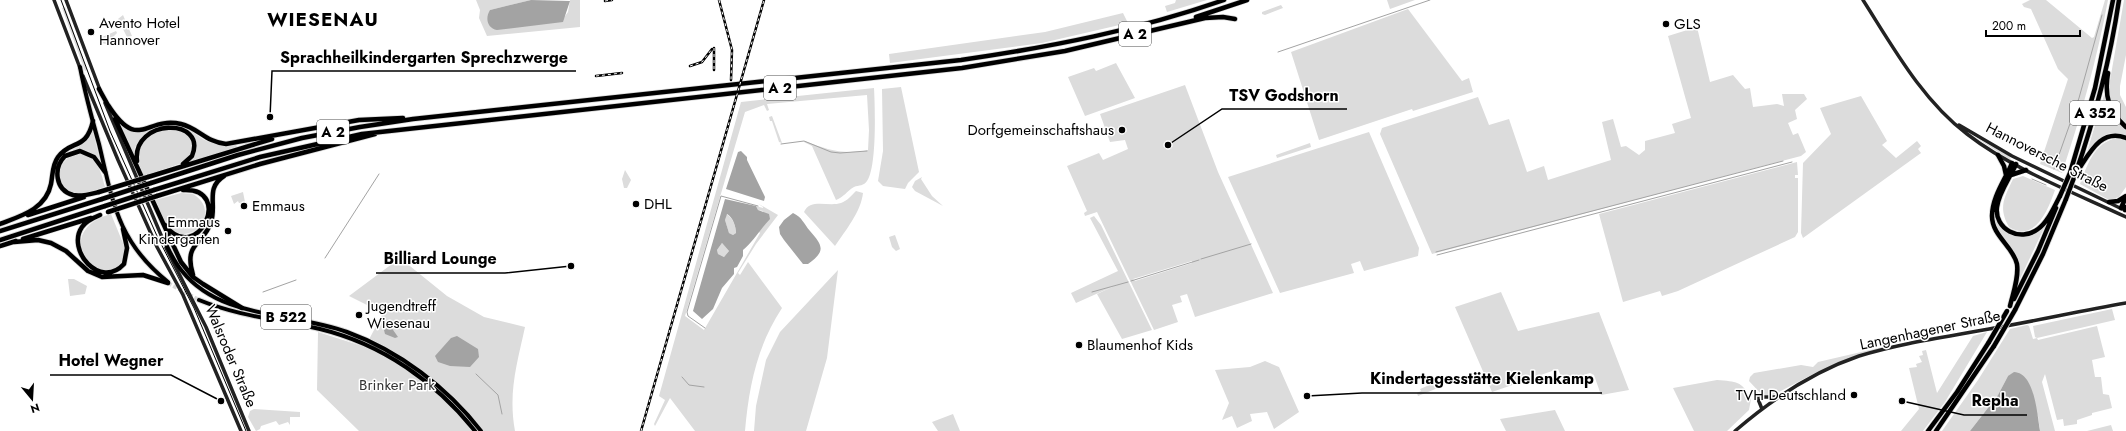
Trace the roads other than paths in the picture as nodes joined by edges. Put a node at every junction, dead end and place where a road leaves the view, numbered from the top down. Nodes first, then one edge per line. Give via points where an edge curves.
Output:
1 (54, 0) edge
2 (66, 0) edge
3 (1224, 0) edge
4 (1247, 0) edge
5 (1863, 0) edge
6 (2113, 0) edge
7 (2119, 0) edge
8 (1235, 19) dead end
9 (1165, 26) junction
10 (2111, 49) junction
11 (80, 67) junction
12 (99, 89) junction
13 (108, 105) junction
14 (413, 119) junction
15 (93, 121) junction
16 (1958, 125) junction
17 (2126, 127) edge
18 (392, 129) junction
19 (2126, 138) edge
20 (253, 142) junction
21 (1998, 154) junction
22 (2017, 158) junction
23 (2014, 163) junction
24 (172, 169) junction
25 (139, 170) junction
26 (2026, 170) junction
27 (105, 172) junction
28 (231, 173) junction
29 (2009, 175) junction
30 (2075, 176) junction
31 (178, 190) junction
32 (99, 192) junction
33 (2060, 196) junction
34 (2126, 196) edge
35 (2109, 202) junction
36 (2124, 209) edge
37 (2121, 214) junction
38 (100, 215) junction
39 (2126, 217) edge
40 (162, 220) junction
41 (0, 224) edge
42 (123, 229) junction
43 (0, 231) edge
44 (0, 240) edge
45 (164, 240) junction
46 (14, 242) junction
47 (0, 246) edge
48 (193, 277) junction
49 (168, 283) joint
50 (199, 300) tunnel mouth
51 (2126, 303) edge
52 (2010, 306) junction
53 (242, 308) junction
54 (1759, 395) junction
55 (1778, 397) junction
56 (1767, 405) junction
57 (1762, 409) junction
58 (241, 431) edge
59 (249, 431) edge
60 (476, 431) edge
61 (481, 431) edge
62 (1735, 431) edge
63 (1928, 431) edge
64 (1936, 431) edge

1 - 11 main road, Walsroder Straße
2 - 12 main road, Walsroder Straße
3 - 14 highway, A 2 via 1090,37 961,60
4 - 9 highway, A 2
5 - 16 main road, Hannoversche Straße via 1920,86
6 - 33 highway, A 352, bridge via 2095,88 2070,173
7 - 10 highway, A 352
8 - 9 highway via 1205,18
9 - 18 highway, A 2 via 1065,51 962,68
10 - 17 highway via 2106,84 2108,100 2114,114
10 - 30 highway, A 352 via 2090,131
11 - 15 highway
11 - 58 main road, Walsroder Straße via 138,205 183,295
12 - 13 highway
12 - 45 main road, Walsroder Straße
13 - 20 highway via 119,122 128,128 143,129 174,123 186,125 213,142
13 - 25 highway
14 - 20 highway via 359,120
14 - 43 highway, A 2, bridge via 331,132 255,150
15 - 27 highway
15 - 41 highway via 84,141 57,158 49,190 41,204 30,212
16 - 21 main road, Hannoversche Straße via 1967,134
16 - 22 main road, Hannoversche Straße
18 - 28 highway
18 - 44 highway, A 2, bridge via 260,157
19 - 30 highway via 2109,136 2100,141
20 - 24 highway via 236,150
21 - 23 main road, Hannoversche Straße
21 - 29 highway
22 - 23 main road
22 - 35 main road, Hannoversche Straße
23 - 26 main road, Hannoversche Straße
23 - 29 highway
24 - 25 highway via 189,160 195,147 190,133 177,127 150,133 141,140 136,154
24 - 32 highway, bridge
25 - 40 highway
26 - 29 highway
26 - 37 main road, Hannoversche Straße
27 - 32 highway via 94,156 80,151 65,156 58,169 59,183 69,193 81,196
27 - 42 highway
28 - 31 highway
28 - 48 highway via 218,181 213,189 212,220 208,230 196,243 190,258
29 - 33 highway via 1997,208 2000,222 2010,232 2023,235 2038,229
29 - 52 highway via 1997,195 1992,217 1995,231 2017,264 2018,274
30 - 64 highway, A 352, bridge via 2043,254 2015,310 1994,346
31 - 38 highway, bridge
31 - 40 highway via 192,190 205,199 209,211 206,224 196,234 183,236 172,232
32 - 41 highway
33 - 52 highway, A 352 via 2038,251
34 - 35 highway via 2118,201
34 - 36 highway
35 - 36 main road, Hannoversche Straße
36 - 37 main road
37 - 39 main road, Hannoversche Straße
38 - 42 highway via 85,224 78,236 81,253 95,270 103,273 112,272 124,264 127,248
38 - 46 highway
40 - 48 highway via 178,256
42 - 49 highway via 143,259
45 - 53 highway, B 522 via 177,264 194,284 216,298
45 - 59 main road, Walsroder Straße via 174,266 206,327
46 - 47 highway
46 - 49 highway via 38,240 51,243 66,251 88,271 102,277 143,275
48 - 53 highway
50 - 60 highway, B 522 via 242,314 335,333 371,347 402,364 426,382
51 - 55 main road, Langenhagener Straße via 1874,352 1819,373
52 - 63 highway, A 352, bridge via 1957,392
53 - 61 highway, B 522 via 336,328 383,348 405,360 439,386
54 - 55 main road
54 - 56 main road
54 - 57 main road via 1756,394
55 - 56 main road, Langenhagener Straße
56 - 57 main road, Langenhagener Straße
57 - 62 main road, Langenhagener Straße

